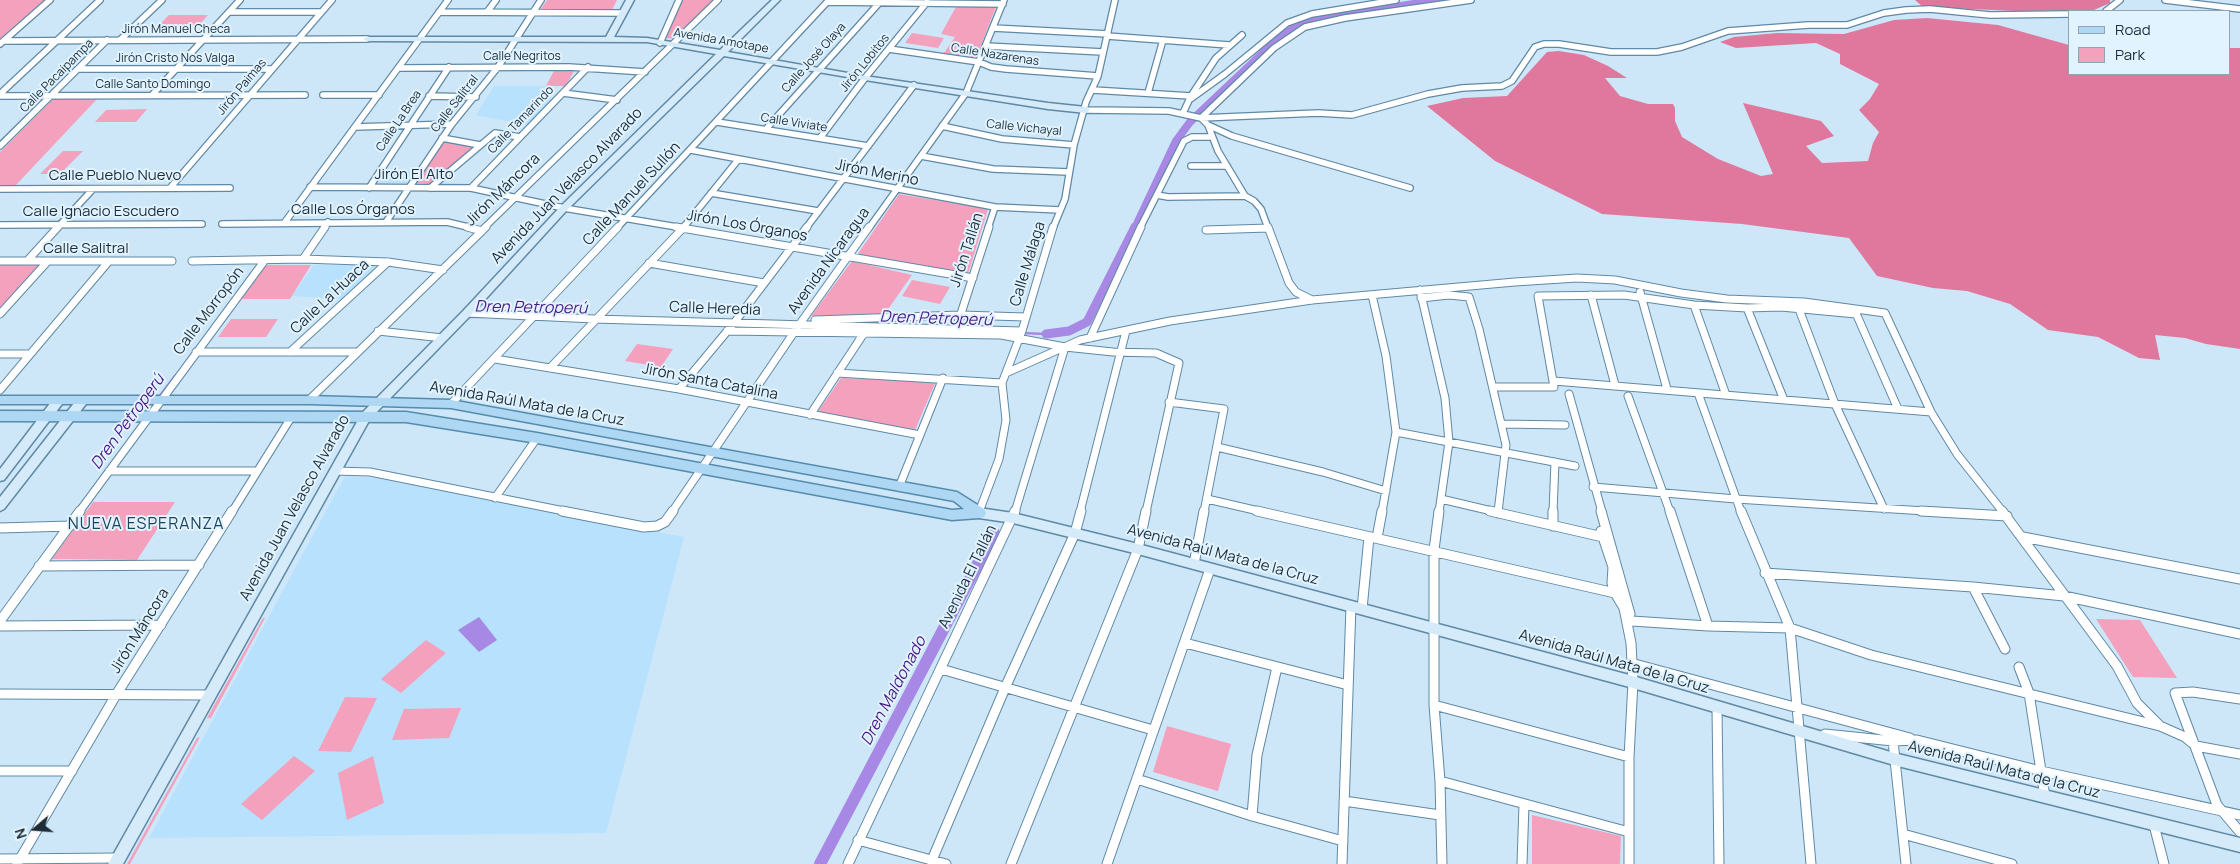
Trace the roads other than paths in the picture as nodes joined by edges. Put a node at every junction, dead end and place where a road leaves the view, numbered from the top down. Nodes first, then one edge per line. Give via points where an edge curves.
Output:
1 (50, 0) edge
2 (100, 0) edge
3 (162, 0) edge
4 (240, 0) edge
5 (332, 0) edge
6 (448, 0) edge
7 (496, 0) edge
8 (540, 0) edge
9 (630, 0) edge
10 (679, 0) edge
11 (718, 0) edge
12 (776, 0) edge
13 (1116, 0) edge
14 (1396, 0) edge
15 (1471, 0) edge
16 (2120, 0) edge
17 (2166, 0) edge
18 (829, 1) edge
19 (880, 2) junction
20 (927, 2) junction
21 (1003, 2) edge
22 (2240, 9) edge
23 (2107, 10) edge
24 (229, 12) junction
25 (321, 12) junction
26 (439, 12) junction
27 (487, 12) junction
28 (532, 12) junction
29 (623, 13) junction
30 (2068, 14) edge
31 (993, 28) junction
32 (1108, 35) junction
33 (1242, 35) dead end
34 (367, 38) joint
35 (298, 39) junction
36 (349, 39) joint
37 (420, 39) junction
38 (516, 39) junction
39 (609, 39) junction
40 (57, 40) junction
41 (107, 40) junction
42 (120, 40) junction
43 (204, 40) junction
44 (1163, 40) junction
45 (660, 42) junction
46 (2, 43) edge
47 (1228, 45) junction
48 (672, 46) junction
49 (986, 46) junction
50 (889, 49) junction
51 (1104, 52) junction
52 (723, 54) junction
53 (774, 62) junction
54 (979, 62) junction
55 (448, 67) junction
56 (498, 67) junction
57 (399, 68) junction
58 (588, 68) junction
59 (78, 69) junction
60 (176, 69) junction
61 (272, 69) junction
62 (817, 70) junction
63 (644, 72) junction
64 (1098, 76) junction
65 (865, 78) junction
66 (914, 85) junction
67 (1093, 90) junction
68 (563, 93) junction
69 (966, 93) junction
70 (1148, 93) junction
71 (379, 94) junction
72 (0, 95) edge
73 (52, 95) junction
74 (250, 95) junction
75 (306, 95) dead end
76 (323, 95) dead end
77 (152, 96) junction
78 (429, 96) junction
79 (476, 97) junction
80 (1190, 98) junction
81 (616, 100) junction
82 (1086, 110) junction
83 (1183, 113) junction
84 (1200, 118) junction
85 (717, 122) junction
86 (452, 124) junction
87 (410, 125) junction
88 (1208, 125) junction
89 (942, 126) junction
90 (355, 127) junction
91 (766, 129) junction
92 (1232, 136) junction
93 (520, 137) junction
94 (442, 138) junction
95 (820, 138) junction
96 (1211, 138) junction
97 (480, 145) junction
98 (1074, 145) junction
99 (0, 146) edge
100 (868, 146) junction
101 (690, 150) junction
102 (921, 156) junction
103 (738, 160) junction
104 (1191, 166) dead end
105 (1227, 166) junction
106 (1069, 172) junction
107 (842, 180) junction
108 (310, 187) junction
109 (170, 188) junction
110 (230, 188) dead end
111 (369, 188) junction
112 (409, 188) junction
113 (430, 188) junction
114 (471, 188) junction
115 (1410, 188) dead end
116 (0, 189) edge
117 (93, 189) junction
118 (897, 190) junction
119 (711, 193) junction
120 (1157, 194) junction
121 (1245, 196) junction
122 (517, 197) junction
123 (564, 208) junction
124 (995, 208) junction
125 (1060, 210) junction
126 (818, 211) junction
127 (626, 218) junction
128 (285, 222) junction
129 (328, 222) junction
130 (386, 222) junction
131 (202, 224) dead end
132 (222, 224) dead end
133 (0, 225) edge
134 (59, 225) junction
135 (683, 228) junction
136 (1268, 228) junction
137 (1206, 230) dead end
138 (482, 231) junction
139 (791, 247) junction
140 (849, 257) junction
141 (303, 259) junction
142 (265, 260) junction
143 (27, 261) junction
144 (48, 261) junction
145 (109, 261) junction
146 (172, 261) dead end
147 (192, 261) dead end
148 (0, 262) edge
149 (388, 262) junction
150 (649, 263) junction
151 (443, 270) junction
152 (973, 278) junction
153 (764, 283) junction
154 (1288, 283) junction
155 (1639, 285) junction
156 (1420, 294) junction
157 (1372, 295) junction
158 (1591, 295) junction
159 (1640, 297) junction
160 (1312, 300) junction
161 (1294, 302) junction
162 (1694, 305) junction
163 (1797, 305) junction
164 (1747, 308) junction
165 (1855, 310) junction
166 (1, 312) edge
167 (468, 313) junction
168 (961, 315) junction
169 (1026, 317) junction
170 (536, 318) junction
171 (594, 319) junction
172 (734, 323) junction
173 (801, 323) junction
174 (868, 327) junction
175 (956, 329) junction
176 (378, 331) junction
177 (1126, 331) junction
178 (727, 332) junction
179 (794, 333) junction
180 (863, 334) junction
181 (1020, 334) junction
182 (444, 338) junction
183 (1090, 338) junction
184 (1065, 347) junction
185 (196, 352) junction
186 (290, 352) junction
187 (356, 352) junction
188 (1121, 352) junction
189 (0, 354) edge
190 (30, 354) junction
191 (495, 359) junction
192 (550, 368) junction
193 (837, 373) junction
194 (1006, 373) junction
195 (943, 378) junction
196 (1554, 381) junction
197 (1002, 383) junction
198 (1615, 385) junction
199 (1493, 387) junction
200 (679, 389) junction
201 (1667, 389) junction
202 (0, 390) edge
203 (1698, 393) junction
204 (1569, 394) dead end
205 (1726, 395) junction
206 (1628, 396) dead end
207 (0, 400) edge
208 (58, 400) junction
209 (82, 400) junction
210 (160, 400) junction
211 (309, 400) junction
212 (1784, 400) junction
213 (746, 402) junction
214 (1169, 402) junction
215 (380, 403) junction
216 (451, 404) junction
217 (1835, 404) junction
218 (1898, 409) junction
219 (1931, 412) junction
220 (810, 415) junction
221 (0, 416) edge
222 (47, 416) junction
223 (292, 416) junction
224 (366, 416) junction
225 (68, 417) junction
226 (147, 417) junction
227 (1502, 424) junction
228 (1565, 425) dead end
229 (1396, 432) junction
230 (920, 435) junction
231 (537, 438) junction
232 (1449, 442) junction
233 (1217, 447) junction
234 (711, 453) junction
235 (1506, 453) junction
236 (1555, 462) junction
237 (1575, 466) dead end
238 (700, 468) junction
239 (109, 471) junction
240 (257, 471) junction
241 (334, 471) junction
242 (0, 477) edge
243 (899, 487) junction
244 (1593, 487) junction
245 (1386, 491) junction
246 (1664, 493) junction
247 (495, 498) junction
248 (1207, 499) junction
249 (1441, 499) junction
250 (1736, 499) junction
251 (0, 506) edge
252 (1884, 509) junction
253 (979, 513) junction
254 (1498, 513) junction
255 (2007, 516) junction
256 (1013, 518) junction
257 (70, 526) junction
258 (1553, 526) junction
259 (0, 528) edge
260 (1075, 533) junction
261 (2023, 537) junction
262 (1373, 538) junction
263 (1138, 549) junction
264 (1434, 550) junction
265 (1194, 564) junction
266 (199, 565) junction
267 (39, 566) junction
268 (1210, 569) junction
269 (1765, 572) junction
270 (2240, 579) edge
271 (1973, 587) junction
272 (1615, 593) junction
273 (2064, 596) junction
274 (1357, 608) junction
275 (0, 621) edge
276 (1632, 621) junction
277 (161, 625) junction
278 (0, 626) edge
279 (1708, 626) junction
280 (1434, 628) junction
281 (1790, 628) junction
282 (2240, 634) edge
283 (1185, 643) junction
284 (1631, 643) junction
285 (2005, 649) dead end
286 (1631, 663) junction
287 (1277, 667) junction
288 (2019, 667) dead end
289 (941, 669) junction
290 (1633, 682) junction
291 (1348, 684) junction
292 (1005, 688) junction
293 (2029, 693) junction
294 (0, 694) edge
295 (116, 695) junction
296 (208, 695) junction
297 (2240, 699) edge
298 (1434, 705) junction
299 (1073, 708) junction
300 (1717, 708) junction
301 (1796, 708) junction
302 (2160, 726) junction
303 (1153, 730) junction
304 (1798, 732) junction
305 (1917, 740) junction
306 (1893, 741) junction
307 (2196, 746) junction
308 (2240, 754) edge
309 (1629, 757) junction
310 (1894, 759) junction
311 (0, 771) edge
312 (72, 771) junction
313 (2041, 771) junction
314 (1137, 778) junction
315 (1440, 782) junction
316 (2045, 797) junction
317 (1344, 801) junction
318 (1524, 804) junction
319 (2224, 813) junction
320 (1440, 815) junction
321 (2240, 815) edge
322 (1252, 816) junction
323 (2154, 825) junction
324 (1629, 832) junction
325 (2240, 832) edge
326 (1903, 834) junction
327 (858, 840) junction
328 (1343, 841) junction
329 (2240, 845) edge
330 (0, 859) edge
331 (932, 860) junction
332 (18, 861) edge
333 (117, 861) edge
334 (848, 864) edge
335 (946, 864) edge
336 (1011, 864) edge
337 (1107, 864) edge
338 (1342, 864) edge
339 (1442, 864) edge
340 (1522, 864) edge
341 (1629, 864) edge
342 (1719, 864) edge
343 (1810, 864) edge
344 (1906, 864) edge
345 (2012, 864) edge
346 (2164, 864) edge

1 - 46 street
2 - 40 street
3 - 42 street
4 - 24 street
5 - 25 street, Jirón Paimas
6 - 26 street
7 - 27 street
8 - 28 street, Calle Salitral
9 - 29 street
10 - 45 street
11 - 48 street, Jirón Máncora
12 - 52 street, Avenida Juan Velasco Alvarado
13 - 32 street, Calle Málaga
14 - 80 street via 1312,14 1287,23
15 - 84 street via 1305,27 1274,48
16 - 23 street
17 - 22 street
18 - 19 street
18 - 53 street, Calle Manuel Sullón
19 - 20 street
19 - 62 street, Calle José Olaya
20 - 21 street
20 - 50 street, Jirón Lobitos
21 - 31 street, Avenida Nicaragua
24 - 25 street
24 - 43 street
25 - 35 street, Jirón Paimas
26 - 27 street
26 - 37 street
27 - 28 street
28 - 29 street
28 - 38 street, Calle Salitral
29 - 39 street
30 - 84 street via 1997,15 1906,10 1884,13 1847,25 1728,31 1657,52 1612,52 1549,43 1535,47 1512,81 1502,86 1428,94 1352,115 1318,113
31 - 32 street
31 - 49 street, Avenida Nicaragua
32 - 44 street
32 - 51 street, Calle Málaga
33 - 47 street
34 - 36 street, Avenida Amotape
34 - 37 street, Avenida Amotape
35 - 36 street, Jirón Manuel Checa
35 - 43 street, Jirón Manuel Checa
35 - 61 street, Jirón Paimas
37 - 38 street, Avenida Amotape
37 - 57 street
38 - 39 street, Avenida Amotape
38 - 56 street, Calle Salitral
39 - 45 street, Avenida Amotape
40 - 41 street, Jirón Manuel Checa
40 - 46 street, Jirón Manuel Checa
40 - 72 street
41 - 42 street, Jirón Manuel Checa
41 - 59 street, Calle Pacaipampa
42 - 43 street, Jirón Manuel Checa
43 - 60 street
44 - 47 street
44 - 70 street
45 - 48 street, Avenida Amotape
47 - 80 street
48 - 52 street, Avenida Amotape
48 - 63 street, Jirón Máncora
49 - 51 street
49 - 54 street, Avenida Nicaragua
50 - 54 street, Calle Nazarenas
50 - 65 street, Jirón Lobitos
51 - 64 street, Calle Málaga
52 - 53 street, Avenida Amotape
52 - 123 street, Avenida Juan Velasco Alvarado
53 - 62 street, Avenida Amotape
53 - 85 street, Calle Manuel Sullón
54 - 64 street, Calle Nazarenas via 1006,69
54 - 69 street, Avenida Nicaragua
55 - 56 street, Calle Negritos
55 - 57 street, Calle Negritos
55 - 78 street, Calle La Brea
56 - 58 street, Calle Negritos
56 - 79 street, Calle Salitral
57 - 71 street
58 - 63 street, Calle Negritos
58 - 68 street, Calle Tamarindo
59 - 60 street, Jirón Cristo Nos Valga
59 - 73 street, Calle Pacaipampa
60 - 61 street, Jirón Cristo Nos Valga
60 - 77 street
61 - 74 street, Jirón Paimas
62 - 65 street, Avenida Amotape
62 - 91 street, Calle José Olaya
63 - 81 street, Jirón Máncora
64 - 67 street, Calle Málaga
65 - 66 street, Avenida Amotape
65 - 95 street, Jirón Lobitos
66 - 69 street, Avenida Amotape
66 - 100 street
67 - 70 street
67 - 82 street, Calle Málaga via 1086,102
68 - 81 street
68 - 93 street, Calle Tamarindo
69 - 82 street, Avenida Amotape
69 - 89 street, Avenida Nicaragua
70 - 80 street
71 - 76 street
71 - 90 street
72 - 73 street, Calle Santo Domingo
73 - 77 street, Calle Santo Domingo
73 - 99 street, Calle Pacaipampa
74 - 75 street, Calle Santo Domingo
74 - 77 street, Calle Santo Domingo
74 - 109 street, Jirón Paimas
78 - 79 street
78 - 87 street, Calle La Brea
79 - 86 street, Calle Salitral
80 - 83 street
81 - 122 street, Jirón Máncora
82 - 83 street
82 - 98 street, Calle Málaga
83 - 84 street
84 - 88 street
85 - 91 street, Calle Viviate
85 - 101 street, Calle Manuel Sullón
86 - 87 street
86 - 94 street, Calle Salitral
87 - 90 street
87 - 111 street, Calle La Brea
88 - 92 street
88 - 96 street
89 - 98 street, Calle Vichayal via 1002,139
89 - 102 street, Avenida Nicaragua
90 - 108 street
91 - 95 street, Calle Viviate
92 - 96 street
92 - 115 street
93 - 97 street via 495,132
93 - 114 street, Calle Tamarindo
94 - 97 street
94 - 112 street, Calle Salitral
95 - 100 street, Calle Viviate
96 - 105 street
96 - 120 street via 1192,137 1184,141
97 - 113 street
98 - 106 street, Calle Málaga
100 - 107 street
101 - 103 street, Jirón Merino
101 - 127 street, Calle Manuel Sullón
102 - 106 street via 993,169
102 - 118 street, Avenida Nicaragua
103 - 107 street, Jirón Merino
103 - 119 street
104 - 105 street
105 - 121 street
106 - 125 street, Calle Málaga
107 - 118 street, Jirón Merino
107 - 126 street
108 - 111 street, Jirón El Alto
108 - 128 street
109 - 110 street, Calle Pueblo Nuevo
109 - 117 street, Calle Pueblo Nuevo
111 - 112 street, Jirón El Alto
112 - 113 street, Jirón El Alto
112 - 130 street, Calle Salitral
113 - 114 street, Jirón El Alto
114 - 122 street, Jirón El Alto
116 - 117 street, Calle Pueblo Nuevo
117 - 134 street
118 - 124 street, Jirón Merino
118 - 140 street, Avenida Nicaragua
119 - 126 street
119 - 135 street
120 - 121 street via 1168,197
120 - 183 street
121 - 136 street via 1261,209
122 - 123 street, Jirón Los Órganos
122 - 138 street, Jirón Máncora
123 - 127 street, Jirón Los Órganos
123 - 167 street, Avenida Juan Velasco Alvarado
124 - 125 street, Jirón Merino
124 - 152 street, Jirón Tallán
125 - 169 street, Calle Málaga
126 - 139 street
127 - 135 street, Jirón Los Órganos
127 - 170 street, Calle Manuel Sullón
128 - 129 street, Calle Los Órganos
128 - 132 street, Calle Los Órganos
129 - 130 street, Calle Los Órganos
129 - 141 street
130 - 138 street, Calle Los Órganos via 447,222
131 - 134 street, Calle Ignacio Escudero
133 - 134 street, Calle Ignacio Escudero
134 - 143 street
135 - 139 street, Jirón Los Órganos
135 - 150 street
136 - 137 street
136 - 154 street
138 - 151 street, Jirón Máncora
139 - 140 street, Jirón Los Órganos
139 - 153 street
140 - 152 street, Jirón Los Órganos
140 - 173 street, Avenida Nicaragua
141 - 142 street
141 - 149 street
142 - 147 street
142 - 185 street, Calle Morropón
143 - 144 street, Calle Salitral
143 - 148 street, Calle Salitral
144 - 145 street, Calle Salitral
144 - 166 street
145 - 146 street, Calle Salitral
145 - 190 street
149 - 151 street
149 - 186 street, Calle La Huaca
150 - 153 street
150 - 171 street
151 - 176 street, Jirón Máncora
152 - 168 street, Jirón Tallán
153 - 172 street
154 - 160 street via 1296,292
154 - 161 street
155 - 156 street via 1577,278
155 - 159 street
155 - 163 street via 1727,299
156 - 157 street
156 - 199 street via 1469,297
156 - 232 street via 1445,398
157 - 160 street
157 - 229 street via 1386,356
158 - 159 street
158 - 196 street via 1538,296
158 - 198 street
159 - 162 street
159 - 201 street
160 - 161 street
161 - 177 street
162 - 164 street
162 - 205 street
163 - 164 street
163 - 165 street
163 - 217 street
164 - 212 street
165 - 218 street
165 - 219 street via 1885,313
167 - 170 street, Calle Heredia
167 - 182 street, Avenida Juan Velasco Alvarado
168 - 169 street
168 - 173 street
168 - 175 street, Jirón Tallán
169 - 181 street, Calle Málaga
170 - 171 street, Calle Heredia
170 - 191 street, Calle Manuel Sullón
171 - 172 street, Calle Heredia
171 - 192 street
172 - 173 street, Calle Heredia
172 - 178 street
173 - 174 street, Calle Heredia
173 - 179 street, Avenida Nicaragua
174 - 175 street, Calle Heredia
174 - 180 street
175 - 181 street, Calle Heredia
176 - 182 street
176 - 187 street, Jirón Máncora
177 - 183 street
177 - 188 street
178 - 179 street
178 - 200 street
179 - 180 street
179 - 213 street, Avenida Nicaragua
180 - 181 street
180 - 193 street
181 - 184 street
181 - 194 street, Calle Málaga
182 - 215 street, Avenida Juan Velasco Alvarado
183 - 184 street
184 - 188 street
184 - 194 street
184 - 256 street, Avenida El Tallán
185 - 186 street
185 - 210 street, Calle Morropón
186 - 187 street
187 - 211 street, Jirón Máncora
188 - 214 street via 1156,353 1179,364
188 - 260 street
189 - 190 street
190 - 202 street
191 - 192 street, Jirón Santa Catalina
191 - 216 street, Calle Manuel Sullón
192 - 200 street, Jirón Santa Catalina
193 - 195 street
193 - 220 street
194 - 197 street, Calle Málaga
195 - 197 street
195 - 230 street
196 - 198 street
196 - 199 street via 1552,388
197 - 253 street, Calle Málaga via 1006,420 999,459
198 - 201 street
199 - 227 street
200 - 213 street, Jirón Santa Catalina
201 - 203 street
203 - 205 street
203 - 250 street
204 - 244 street
205 - 212 street
206 - 246 street
207 - 208 main road, Avenida Raúl Mata de la Cruz
208 - 209 main road, Avenida Raúl Mata de la Cruz
208 - 222 street
209 - 210 main road, Avenida Raúl Mata de la Cruz
209 - 225 street
210 - 211 main road, Avenida Raúl Mata de la Cruz
210 - 226 street, Calle Morropón
211 - 215 main road, Avenida Raúl Mata de la Cruz
212 - 217 street
213 - 220 street, Jirón Santa Catalina
213 - 234 street, Avenida Nicaragua
214 - 233 street via 1224,410
214 - 263 street
215 - 216 main road, Avenida Raúl Mata de la Cruz
215 - 224 street, Avenida Juan Velasco Alvarado
216 - 234 main road, Avenida Raúl Mata de la Cruz
217 - 218 street
217 - 252 street
218 - 219 street
219 - 255 street via 1968,469
220 - 230 street, Jirón Santa Catalina
221 - 222 main road, Avenida Raúl Mata de la Cruz
222 - 225 main road, Avenida Raúl Mata de la Cruz
222 - 242 street
223 - 224 main road, Avenida Raúl Mata de la Cruz
223 - 226 main road, Avenida Raúl Mata de la Cruz
223 - 240 street, Jirón Máncora
224 - 231 main road, Avenida Raúl Mata de la Cruz via 435,420
224 - 241 street, Avenida Juan Velasco Alvarado
225 - 226 main road, Avenida Raúl Mata de la Cruz
225 - 251 street
226 - 239 street, Calle Morropón
227 - 228 street
227 - 235 street
229 - 232 street
229 - 245 street
230 - 243 street
231 - 238 main road, Avenida Raúl Mata de la Cruz
231 - 247 street
232 - 235 street
232 - 249 street
233 - 245 street via 1323,472
233 - 248 street
234 - 238 street, Avenida Nicaragua
234 - 243 main road, Avenida Raúl Mata de la Cruz
235 - 236 street
235 - 254 street
236 - 237 street
236 - 258 street
238 - 247 street, Avenida Nicaragua via 670,516 657,526 644,527
238 - 253 main road, Avenida Raúl Mata de la Cruz via 952,515
239 - 240 street
239 - 257 street, Calle Morropón
240 - 266 street, Jirón Máncora
241 - 247 street via 370,472
241 - 296 street, Avenida Juan Velasco Alvarado
243 - 253 main road, Avenida Raúl Mata de la Cruz via 957,497
244 - 246 street
244 - 276 street
245 - 262 street
246 - 250 street
246 - 279 street
248 - 262 street
248 - 265 street
249 - 254 street
249 - 264 street
250 - 252 street
250 - 269 street
252 - 255 street
253 - 256 street, Avenida Raúl Mata de la Cruz
254 - 258 street
255 - 261 street
256 - 260 street, Avenida Raúl Mata de la Cruz
256 - 289 street, Avenida El Tallán
257 - 259 street
257 - 267 street, Calle Morropón
258 - 272 street via 1602,534 1613,567
260 - 263 street, Avenida Raúl Mata de la Cruz
260 - 292 street
261 - 270 street
261 - 273 street
262 - 264 street
262 - 274 street
263 - 265 street, Avenida Raúl Mata de la Cruz
263 - 299 street
264 - 272 street
264 - 280 street
265 - 268 street, Avenida Raúl Mata de la Cruz
266 - 267 street
266 - 277 street, Jirón Máncora
267 - 275 street, Calle Morropón
268 - 274 street, Avenida Raúl Mata de la Cruz
268 - 283 street
269 - 271 street
269 - 281 street
271 - 273 street
271 - 285 street
272 - 284 street via 1624,608
273 - 282 street
273 - 302 street via 2118,666 2137,703
274 - 280 street, Avenida Raúl Mata de la Cruz
274 - 291 street
276 - 279 street
276 - 284 street via 1634,633
277 - 278 street
277 - 295 street, Jirón Máncora
279 - 281 street
280 - 290 street, Avenida Raúl Mata de la Cruz
280 - 298 street
281 - 293 street via 1871,655
281 - 301 street
283 - 287 street
283 - 303 street
284 - 286 street
286 - 290 street
286 - 301 street
287 - 291 street
287 - 322 street via 1257,754
288 - 293 street
289 - 292 street
289 - 327 street, Avenida El Tallán
290 - 300 street, Avenida Raúl Mata de la Cruz
290 - 309 street
291 - 317 street
292 - 299 street
292 - 331 street
293 - 302 street
293 - 313 street
294 - 295 street
295 - 296 street
295 - 312 street, Jirón Máncora
296 - 333 street, Avenida Juan Velasco Alvarado
297 - 307 street via 2176,693
298 - 309 street
298 - 315 street
299 - 303 street
299 - 336 street
300 - 304 street, Avenida Raúl Mata de la Cruz
300 - 342 street
301 - 304 street
301 - 305 street
302 - 307 street via 2185,737
303 - 314 street
304 - 306 street
304 - 310 street, Avenida Raúl Mata de la Cruz
304 - 343 street
305 - 306 street
305 - 313 street
306 - 310 street
307 - 308 street
307 - 319 street via 2217,805
309 - 324 street
310 - 316 street, Avenida Raúl Mata de la Cruz
310 - 326 street
311 - 312 street
312 - 332 street, Jirón Máncora
313 - 316 street
313 - 319 street
314 - 322 street
314 - 337 street
315 - 318 street
315 - 320 street
316 - 323 street, Avenida Raúl Mata de la Cruz
317 - 320 street
317 - 328 street
318 - 324 street
318 - 340 street
319 - 321 street
319 - 325 street
320 - 339 street
322 - 328 street
323 - 329 street, Avenida Raúl Mata de la Cruz
323 - 346 street
324 - 341 street
326 - 344 street
326 - 345 street
327 - 331 street
327 - 334 street, Avenida El Tallán
328 - 338 street
330 - 332 street
331 - 335 street
332 - 333 street

